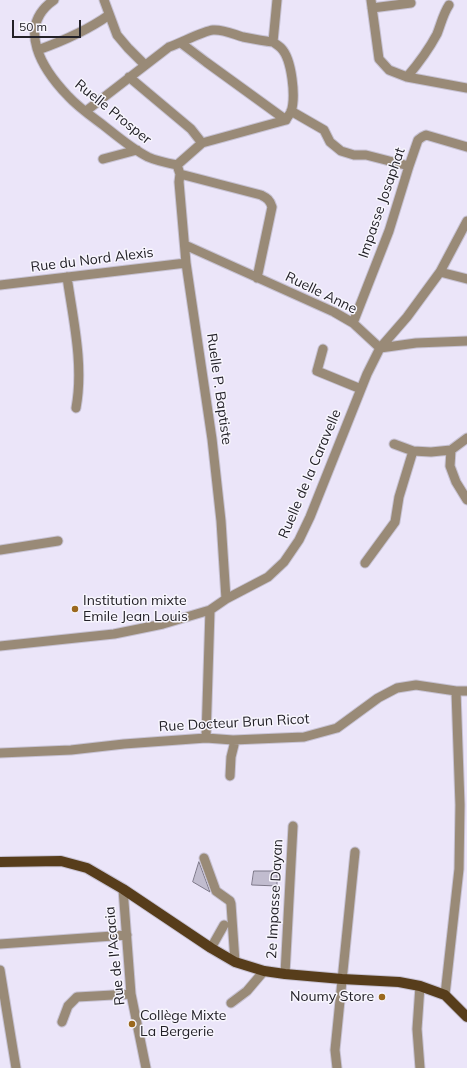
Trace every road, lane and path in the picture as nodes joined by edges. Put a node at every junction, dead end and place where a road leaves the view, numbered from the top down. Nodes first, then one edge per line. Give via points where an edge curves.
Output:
1 (54, 0) edge
2 (104, 0) edge
3 (277, 0) edge
4 (411, 3) dead end
5 (372, 4) edge
6 (449, 5) dead end
7 (109, 15) junction
8 (273, 42) junction
9 (181, 43) junction
10 (38, 50) junction
11 (145, 65) junction
12 (130, 77) junction
13 (407, 77) junction
14 (467, 88) edge
15 (86, 111) junction
16 (291, 111) junction
17 (286, 120) junction
18 (202, 143) junction
19 (467, 147) edge
20 (137, 150) junction
21 (103, 159) dead end
22 (177, 165) junction
23 (409, 166) junction
24 (179, 178) junction
25 (467, 221) edge
26 (186, 245) junction
27 (186, 263) junction
28 (440, 272) junction
29 (67, 277) junction
30 (257, 278) junction
31 (467, 279) edge
32 (0, 285) edge
33 (353, 323) junction
34 (467, 341) edge
35 (323, 348) dead end
36 (380, 348) junction
37 (361, 388) junction
38 (76, 408) dead end
39 (467, 438) edge
40 (394, 444) dead end
41 (451, 450) junction
42 (412, 451) junction
43 (466, 498) edge
44 (58, 541) dead end
45 (0, 550) edge
46 (365, 563) dead end
47 (226, 600) junction
48 (210, 610) junction
49 (0, 646) edge
50 (456, 691) junction
51 (467, 691) edge
52 (206, 738) junction
53 (233, 740) junction
54 (467, 741) edge
55 (458, 744) junction
56 (0, 753) edge
57 (230, 776) dead end
58 (464, 804) edge
59 (293, 826) dead end
60 (355, 852) dead end
61 (204, 858) dead end
62 (0, 862) edge
63 (123, 888) junction
64 (224, 925) dead end
65 (127, 935) junction
66 (0, 944) edge
67 (211, 948) junction
68 (235, 962) junction
69 (0, 970) edge
70 (264, 971) junction
71 (285, 974) junction
72 (342, 979) junction
73 (420, 986) junction
74 (131, 994) junction
75 (445, 995) junction
76 (231, 1004) dead end
77 (467, 1017) edge
78 (62, 1022) dead end
79 (16, 1068) edge
80 (146, 1068) edge
81 (337, 1068) edge
82 (420, 1068) edge

1 - 10 street, Ruelle Prosper via 40,13 35,24 34,38
2 - 7 street
3 - 8 street
4 - 5 street
5 - 13 street via 379,59 389,70
6 - 13 street via 443,14 437,34
7 - 10 street via 82,31
7 - 11 street via 117,35
8 - 9 street via 212,30
8 - 16 street via 281,48 290,66 293,88
9 - 11 street via 169,47
9 - 17 street
10 - 15 street, Ruelle Prosper via 55,80 68,96
11 - 12 street
12 - 15 street
12 - 18 street via 191,129
13 - 14 street
15 - 20 street, Ruelle Prosper
16 - 17 street
16 - 23 street via 324,130 330,142 341,151
17 - 18 street
18 - 22 street
19 - 23 street, Impasse Josaphat via 426,135 418,140
20 - 21 street
20 - 22 street, Ruelle Prosper via 156,160
22 - 24 street, Ruelle P. Baptiste
23 - 33 street, Impasse Josaphat via 389,231
24 - 26 street, Ruelle P. Baptiste
24 - 30 street via 268,198 272,207
25 - 28 street, Ruelle de la Caravelle
26 - 27 street, Ruelle P. Baptiste
26 - 30 street, Ruelle Anne
27 - 29 street, Rue du Nord Alexis
27 - 47 street, Ruelle P. Baptiste via 213,446
28 - 31 street
28 - 36 street, Ruelle de la Caravelle
29 - 32 street, Rue du Nord Alexis
29 - 38 street via 78,356
30 - 33 street, Ruelle Anne
33 - 36 street, Ruelle Anne
34 - 36 street via 416,342
35 - 37 street via 317,371
36 - 37 street, Ruelle de la Caravelle
37 - 47 street, Ruelle de la Caravelle via 299,540 284,562 268,577
39 - 41 street
40 - 42 street
41 - 42 street
41 - 43 street via 450,466
42 - 46 street via 395,522
44 - 45 street
47 - 48 street, Ruelle de la Caravelle
48 - 49 street, Ruelle de la Caravelle via 163,624 114,634
48 - 52 street
50 - 51 street, Rue Docteur Brun Ricot
50 - 53 street, Rue Docteur Brun Ricot via 416,685 397,688 378,698 337,728 325,732 304,737
50 - 55 street
52 - 53 street, Rue Docteur Brun Ricot
52 - 56 street, Rue Docteur Brun Ricot via 71,750
53 - 57 street
54 - 55 street
55 - 58 street
58 - 75 street
59 - 71 street, 2e Impasse Dayan
60 - 72 street
61 - 68 street via 216,890 231,904
62 - 63 main road via 61,861 87,868
63 - 65 street, Rue de l'Acacia
63 - 67 main road
64 - 67 street
65 - 66 street
65 - 74 street, Rue de l'Acacia
67 - 68 main road
68 - 70 main road
69 - 79 street
70 - 71 main road
70 - 76 street via 247,991
71 - 72 main road
72 - 73 main road via 399,982
72 - 81 street via 335,1050
73 - 75 main road
73 - 82 street via 417,1029
74 - 78 street via 77,997 68,1006
74 - 80 street, Rue de l'Acacia
75 - 77 main road

